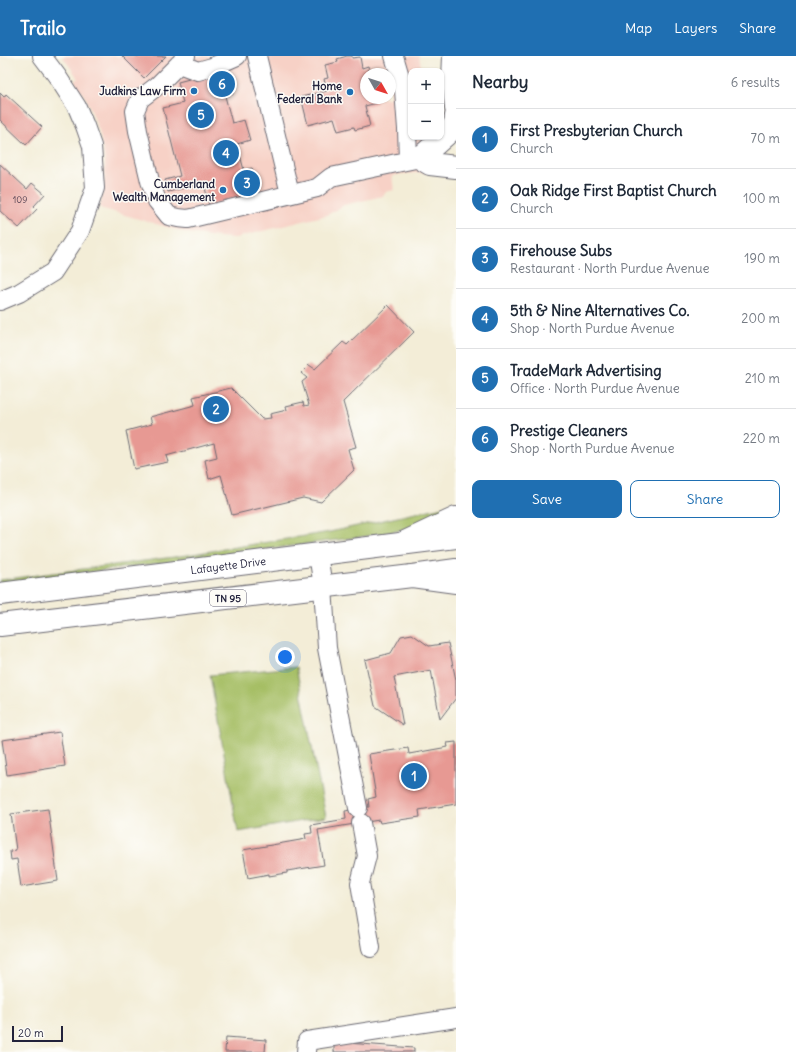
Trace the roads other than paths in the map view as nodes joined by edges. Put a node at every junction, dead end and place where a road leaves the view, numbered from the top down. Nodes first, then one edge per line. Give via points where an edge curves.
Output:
1 (42, 56) edge
2 (237, 56) edge
3 (257, 56) edge
4 (394, 56) edge
5 (455, 56) edge
6 (183, 60) edge
7 (456, 108) edge
8 (456, 116) edge
9 (414, 159) junction
10 (456, 166) edge
11 (290, 194) junction
12 (0, 301) edge
13 (456, 518) edge
14 (456, 537) edge
15 (403, 543) junction
16 (318, 554) junction
17 (456, 570) edge
18 (412, 576) junction
19 (456, 582) edge
20 (323, 587) junction
21 (0, 594) edge
22 (0, 625) edge
23 (371, 948) dead end
24 (456, 1018) edge
25 (306, 1052) edge

1 - 12 street via 77,107 85,126 92,146 96,188 80,231 53,272 19,293
2 - 6 street via 198,71
3 - 11 street
4 - 9 street via 404,90 407,129
5 - 7 main road via 453,79
6 - 11 street via 140,99 135,111 150,181 157,201 169,216 188,219
8 - 9 main road via 449,132
9 - 10 main road via 430,164
9 - 11 street via 330,176 317,188
13 - 15 main road
14 - 15 main road, Lafayette Drive
15 - 16 main road, Lafayette Drive
16 - 20 street
16 - 21 main road, Lafayette Drive
17 - 18 main road, TN 95
18 - 19 main road
18 - 20 main road, TN 95
20 - 22 main road, TN 95
20 - 23 street via 327,648 367,856 360,883
24 - 25 street via 306,1041

